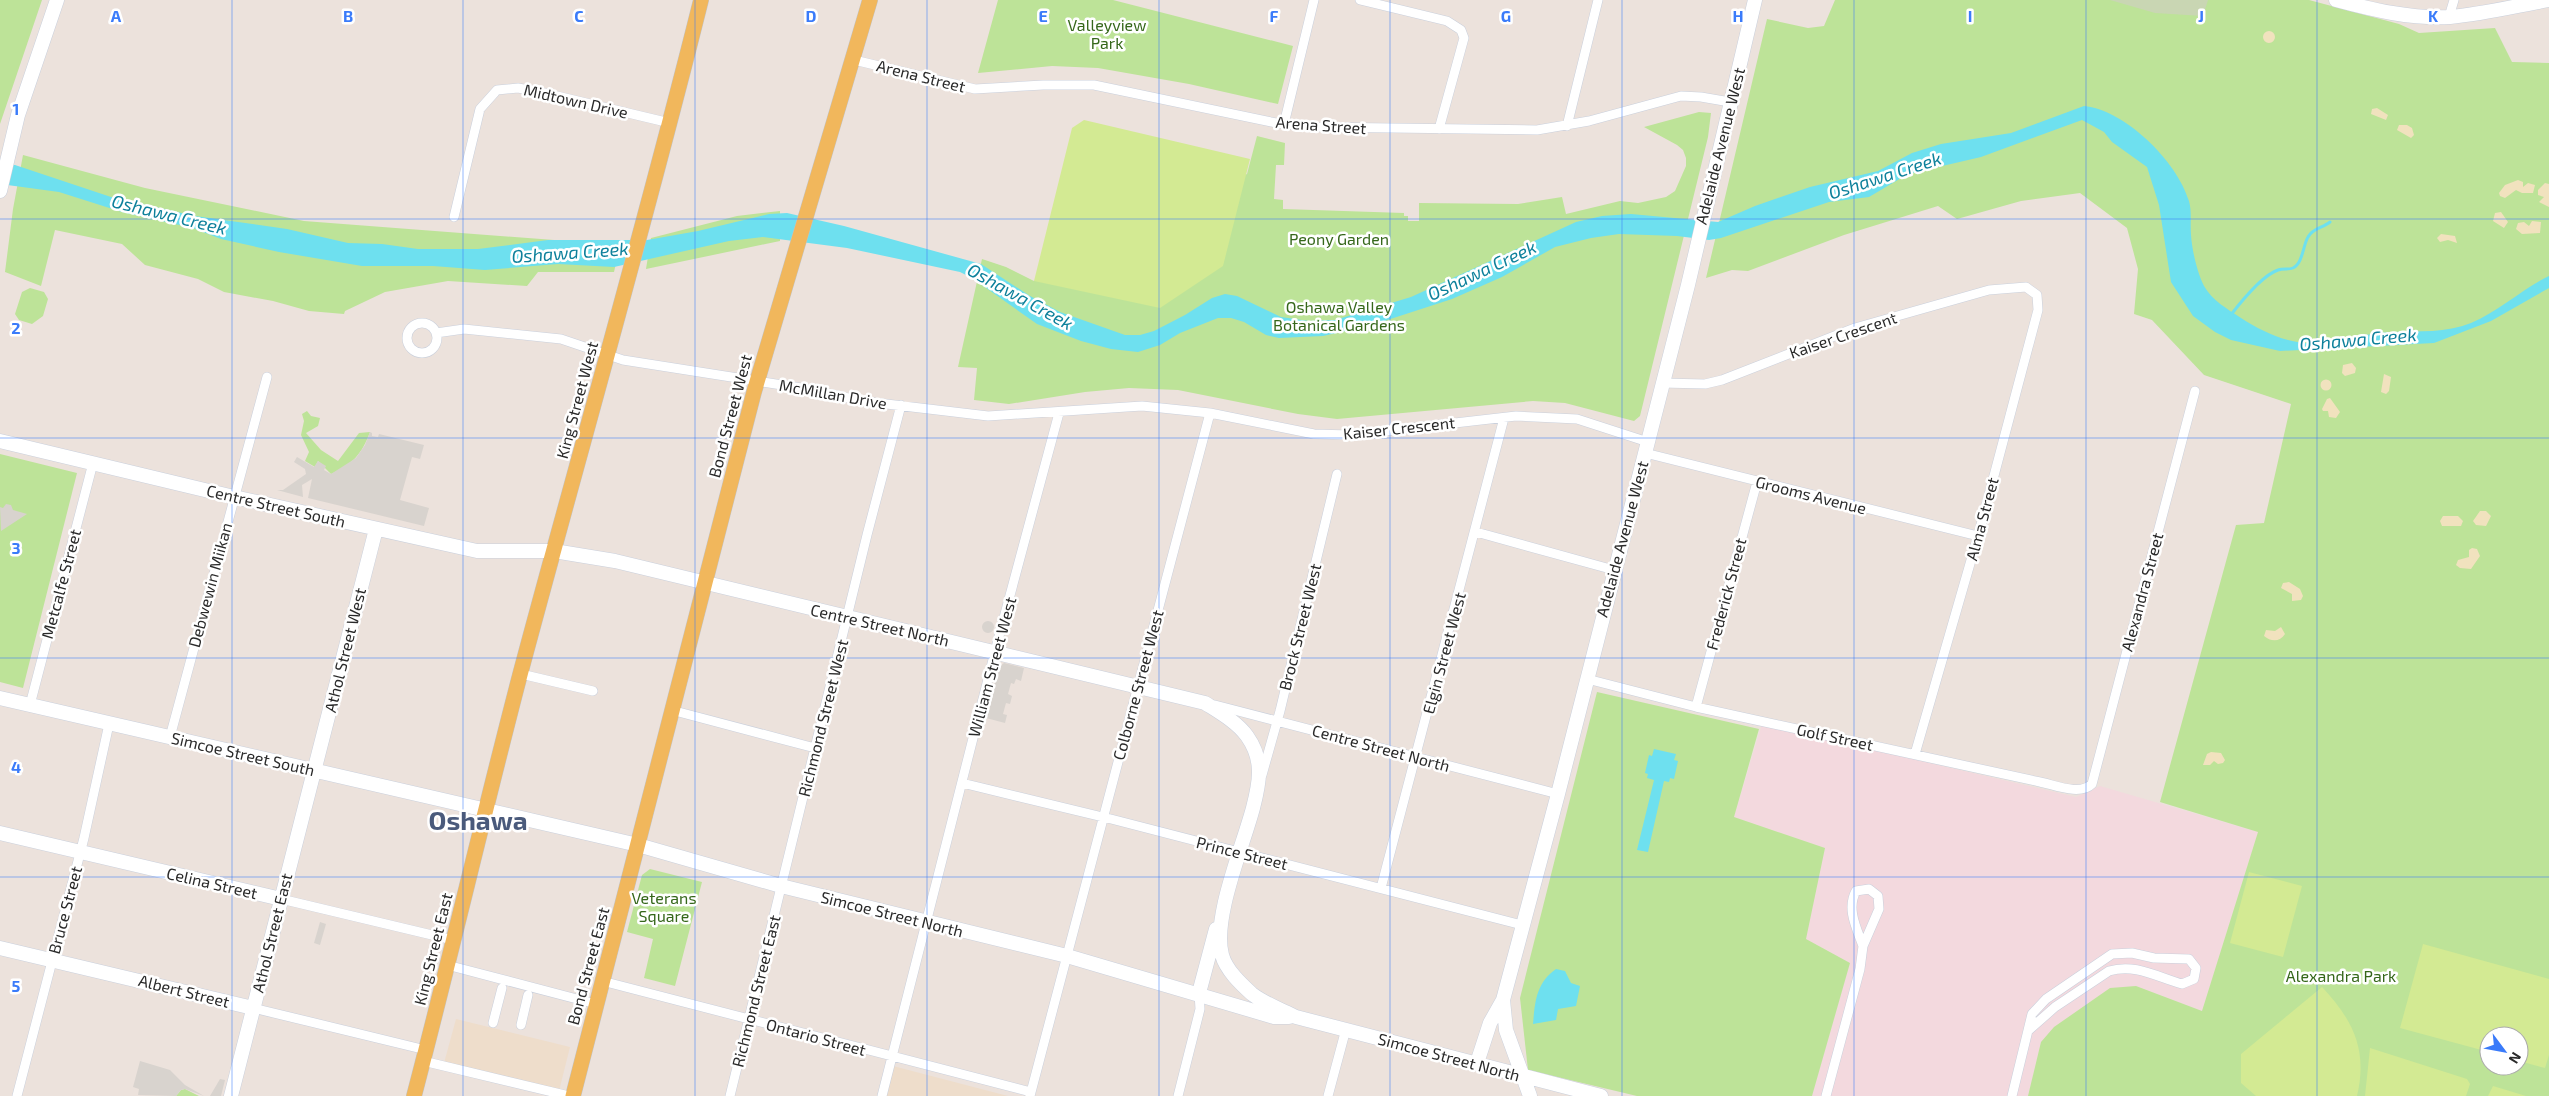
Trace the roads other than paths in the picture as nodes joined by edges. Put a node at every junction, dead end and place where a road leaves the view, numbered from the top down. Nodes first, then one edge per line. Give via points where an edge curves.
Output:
1 (57, 0) edge
2 (701, 0) edge
3 (870, 0) edge
4 (1314, 0) edge
5 (1360, 0) edge
6 (1598, 0) edge
7 (1756, 0) edge
8 (2336, 0) edge
9 (2454, 0) edge
10 (2549, 0) edge
11 (2449, 17) junction
12 (854, 60) junction
13 (1730, 102) junction
14 (670, 123) junction
15 (1284, 124) junction
16 (1567, 126) junction
17 (1439, 129) junction
18 (0, 191) edge
19 (454, 217) dead end
20 (2026, 287) joint
21 (436, 333) dead end
22 (609, 355) junction
23 (267, 377) dead end
24 (757, 381) junction
25 (1662, 383) junction
26 (2195, 391) dead end
27 (901, 404) junction
28 (1059, 413) junction
29 (1210, 413) junction
30 (1504, 418) junction
31 (0, 440) edge
32 (1646, 448) junction
33 (93, 463) junction
34 (1337, 474) dead end
35 (1756, 482) junction
36 (234, 497) junction
37 (376, 529) junction
38 (1476, 532) junction
39 (1978, 536) junction
40 (554, 551) junction
41 (1614, 570) junction
42 (704, 583) junction
43 (847, 618) junction
44 (995, 652) junction
45 (521, 674) junction
46 (1587, 679) junction
47 (1137, 686) junction
48 (593, 691) dead end
49 (0, 698) edge
50 (1205, 703) junction
51 (30, 705) junction
52 (1696, 707) junction
53 (671, 710) junction
54 (1278, 720) junction
55 (109, 724) junction
56 (1246, 735) joint
57 (170, 737) junction
58 (815, 748) junction
59 (1915, 754) junction
60 (1416, 758) junction
61 (314, 771) junction
62 (1261, 780) junction
63 (962, 783) junction
64 (2085, 789) joint
65 (1558, 794) junction
66 (487, 810) junction
67 (1104, 818) junction
68 (0, 833) edge
69 (638, 845) junction
70 (80, 853) junction
71 (1241, 853) junction
72 (781, 886) junction
73 (1381, 888) junction
74 (281, 899) junction
75 (1224, 904) junction
76 (926, 922) junction
77 (1522, 925) junction
78 (453, 940) junction
79 (1862, 946) junction
80 (0, 948) edge
81 (1066, 956) junction
82 (52, 959) junction
83 (447, 965) junction
84 (1232, 974) joint
85 (602, 981) junction
86 (502, 988) dead end
87 (1199, 993) junction
88 (528, 995) dead end
89 (1503, 1000) junction
90 (596, 1004) junction
91 (253, 1008) junction
92 (1296, 1017) junction
93 (750, 1019) junction
94 (493, 1024) dead end
95 (521, 1024) dead end
96 (1346, 1030) junction
97 (2029, 1030) junction
98 (425, 1055) junction
99 (892, 1058) junction
100 (1477, 1064) junction
101 (1522, 1076) junction
102 (1031, 1094) edge
103 (1580, 1094) edge
104 (17, 1096) edge
105 (231, 1096) edge
106 (414, 1096) edge
107 (571, 1096) edge
108 (730, 1096) edge
109 (882, 1096) edge
110 (1178, 1096) edge
111 (1328, 1096) edge
112 (1530, 1096) edge
113 (1601, 1096) edge
114 (1826, 1096) edge
115 (2012, 1096) edge

1 - 18 main road via 10,143
2 - 14 main road, King Street West
3 - 12 main road, Bond Street West
4 - 15 street
5 - 17 street via 1448,21 1461,30 1464,38
6 - 16 street
7 - 13 main road, Adelaide Avenue West
8 - 11 main road via 2409,16
9 - 11 street
10 - 11 main road
12 - 15 street, Arena Street via 975,89 1094,85
12 - 24 main road, Bond Street West
13 - 16 street, Arena Street via 1681,96
13 - 25 main road, Adelaide Avenue West
14 - 19 street, Midtown Drive via 544,92 518,88 497,90 480,109
14 - 22 main road, King Street West
15 - 17 street, Arena Street via 1315,128
16 - 17 street, Arena Street via 1537,130
20 - 25 street, Kaiser Crescent via 1988,290 1855,328 1722,380 1705,384
20 - 39 street, Alma Street via 2037,295 2038,310
21 - 22 street, McMillan Drive via 464,329 561,340
22 - 24 street, McMillan Drive via 623,360
22 - 40 main road, King Street West
23 - 36 street, Debwewin Miikan
24 - 27 street, McMillan Drive via 861,401
24 - 42 main road, Bond Street West
25 - 32 main road, Adelaide Avenue West
26 - 64 street, Alexandra Street via 2092,784
27 - 28 street, McMillan Drive via 988,416
27 - 43 street, Richmond Street West
28 - 29 street, Kaiser Crescent via 1142,406
28 - 44 street, William Street West
29 - 30 street, Kaiser Crescent via 1285,430 1350,435
29 - 47 street, Colborne Street West
30 - 32 street, Kaiser Crescent via 1577,419
30 - 38 street, Elgin Street West
31 - 33 main road, Centre Street South
32 - 35 street, Grooms Avenue
32 - 41 main road, Adelaide Avenue West
33 - 36 main road, Centre Street South
33 - 51 street, Metcalfe Street
34 - 54 street, Brock Street West
35 - 39 street, Grooms Avenue
35 - 52 street, Frederick Street
36 - 37 main road, Centre Street South
36 - 57 street, Debwewin Miikan
37 - 40 main road, Centre Street South via 477,551
37 - 61 main road, Athol Street West
38 - 41 street
38 - 60 street, Elgin Street West
39 - 59 street, Alma Street
40 - 42 main road, Centre Street North via 615,560
40 - 45 main road, King Street West
41 - 46 main road, Adelaide Avenue West
42 - 43 main road, Centre Street North
42 - 53 main road, Bond Street West
43 - 44 main road, Centre Street North
43 - 58 street, Richmond Street West
44 - 47 main road, Centre Street North
44 - 63 street, William Street West
45 - 48 street
45 - 66 main road, King Street West
46 - 52 street, Golf Street
46 - 65 main road, Adelaide Avenue West
47 - 50 main road, Centre Street North
47 - 67 street, Colborne Street West
49 - 51 main road, Simcoe Street South
50 - 54 street, Centre Street North
50 - 56 main road, Centre Street North
51 - 55 main road, Simcoe Street South
52 - 59 street, Golf Street
53 - 58 street
53 - 69 main road, Bond Street West
54 - 60 street, Centre Street North
54 - 62 street, Brock Street West
55 - 57 main road, Simcoe Street South
55 - 70 street, Bruce Street
56 - 62 main road, Brock Street West via 1255,752
57 - 61 main road, Simcoe Street South
58 - 72 street, Richmond Street West
59 - 64 street, Golf Street
60 - 65 street, Centre Street North
60 - 73 street, Elgin Street West
61 - 66 main road, Simcoe Street South
61 - 74 main road, Athol Street East
62 - 71 main road, Brock Street West
63 - 67 street, Prince Street
63 - 76 street, William Street West
65 - 77 main road, Adelaide Avenue West
66 - 69 main road, Simcoe Street North
66 - 78 main road, King Street East
67 - 71 street, Prince Street
67 - 81 street, Colborne Street West
68 - 70 main road, Celina Street
69 - 72 main road, Simcoe Street North
69 - 85 main road, Bond Street East
70 - 74 main road, Celina Street
70 - 82 street, Bruce Street
71 - 73 street, Prince Street
71 - 75 main road, Brock Street West
72 - 76 main road, Simcoe Street North
72 - 93 street, Richmond Street East
73 - 77 street, Prince Street
74 - 78 street, Celina Street
74 - 91 main road, Athol Street East
75 - 84 main road, Brock Street West via 1220,941 1223,957
75 - 87 main road
76 - 81 main road, Simcoe Street North
76 - 99 street, William Street West
77 - 89 main road, Adelaide Avenue West
78 - 83 main road, King Street East
79 - 79 street via 1879,909 1878,896 1869,889 1856,892 1851,899 1851,910
79 - 114 street via 1860,969
80 - 82 main road, Albert Street
81 - 87 main road, Simcoe Street North
81 - 102 street, Colborne Street West
82 - 91 main road, Albert Street
82 - 104 street, Bruce Street
83 - 90 street
83 - 98 main road, King Street East
84 - 92 main road, Simcoe Street North via 1253,995
85 - 90 main road, Bond Street East
85 - 93 street, Ontario Street
86 - 94 street
87 - 92 main road, Simcoe Street North via 1274,1016
87 - 110 street via 1200,1010
88 - 95 street
89 - 100 main road via 1490,1023
89 - 101 main road, Adelaide Avenue West via 1506,1030
90 - 107 main road, Bond Street East
91 - 98 street, Albert Street
91 - 105 main road, Athol Street East
92 - 96 main road, Simcoe Street North
93 - 99 street, Ontario Street
93 - 108 street, Richmond Street East
96 - 100 main road, Simcoe Street North
96 - 111 street
97 - 97 street via 2055,1007 2109,971 2141,969 2182,984 2194,979 2196,968 2189,960 2132,953 2112,954 2046,1000 2032,1014
97 - 115 street
98 - 106 main road, King Street East
98 - 107 street, Albert Street
99 - 102 street, Ontario Street
99 - 109 street, William Street West
100 - 101 main road, Simcoe Street North
101 - 103 main road, Simcoe Street North
101 - 112 main road, Adelaide Avenue West
103 - 113 main road, Simcoe Street North

